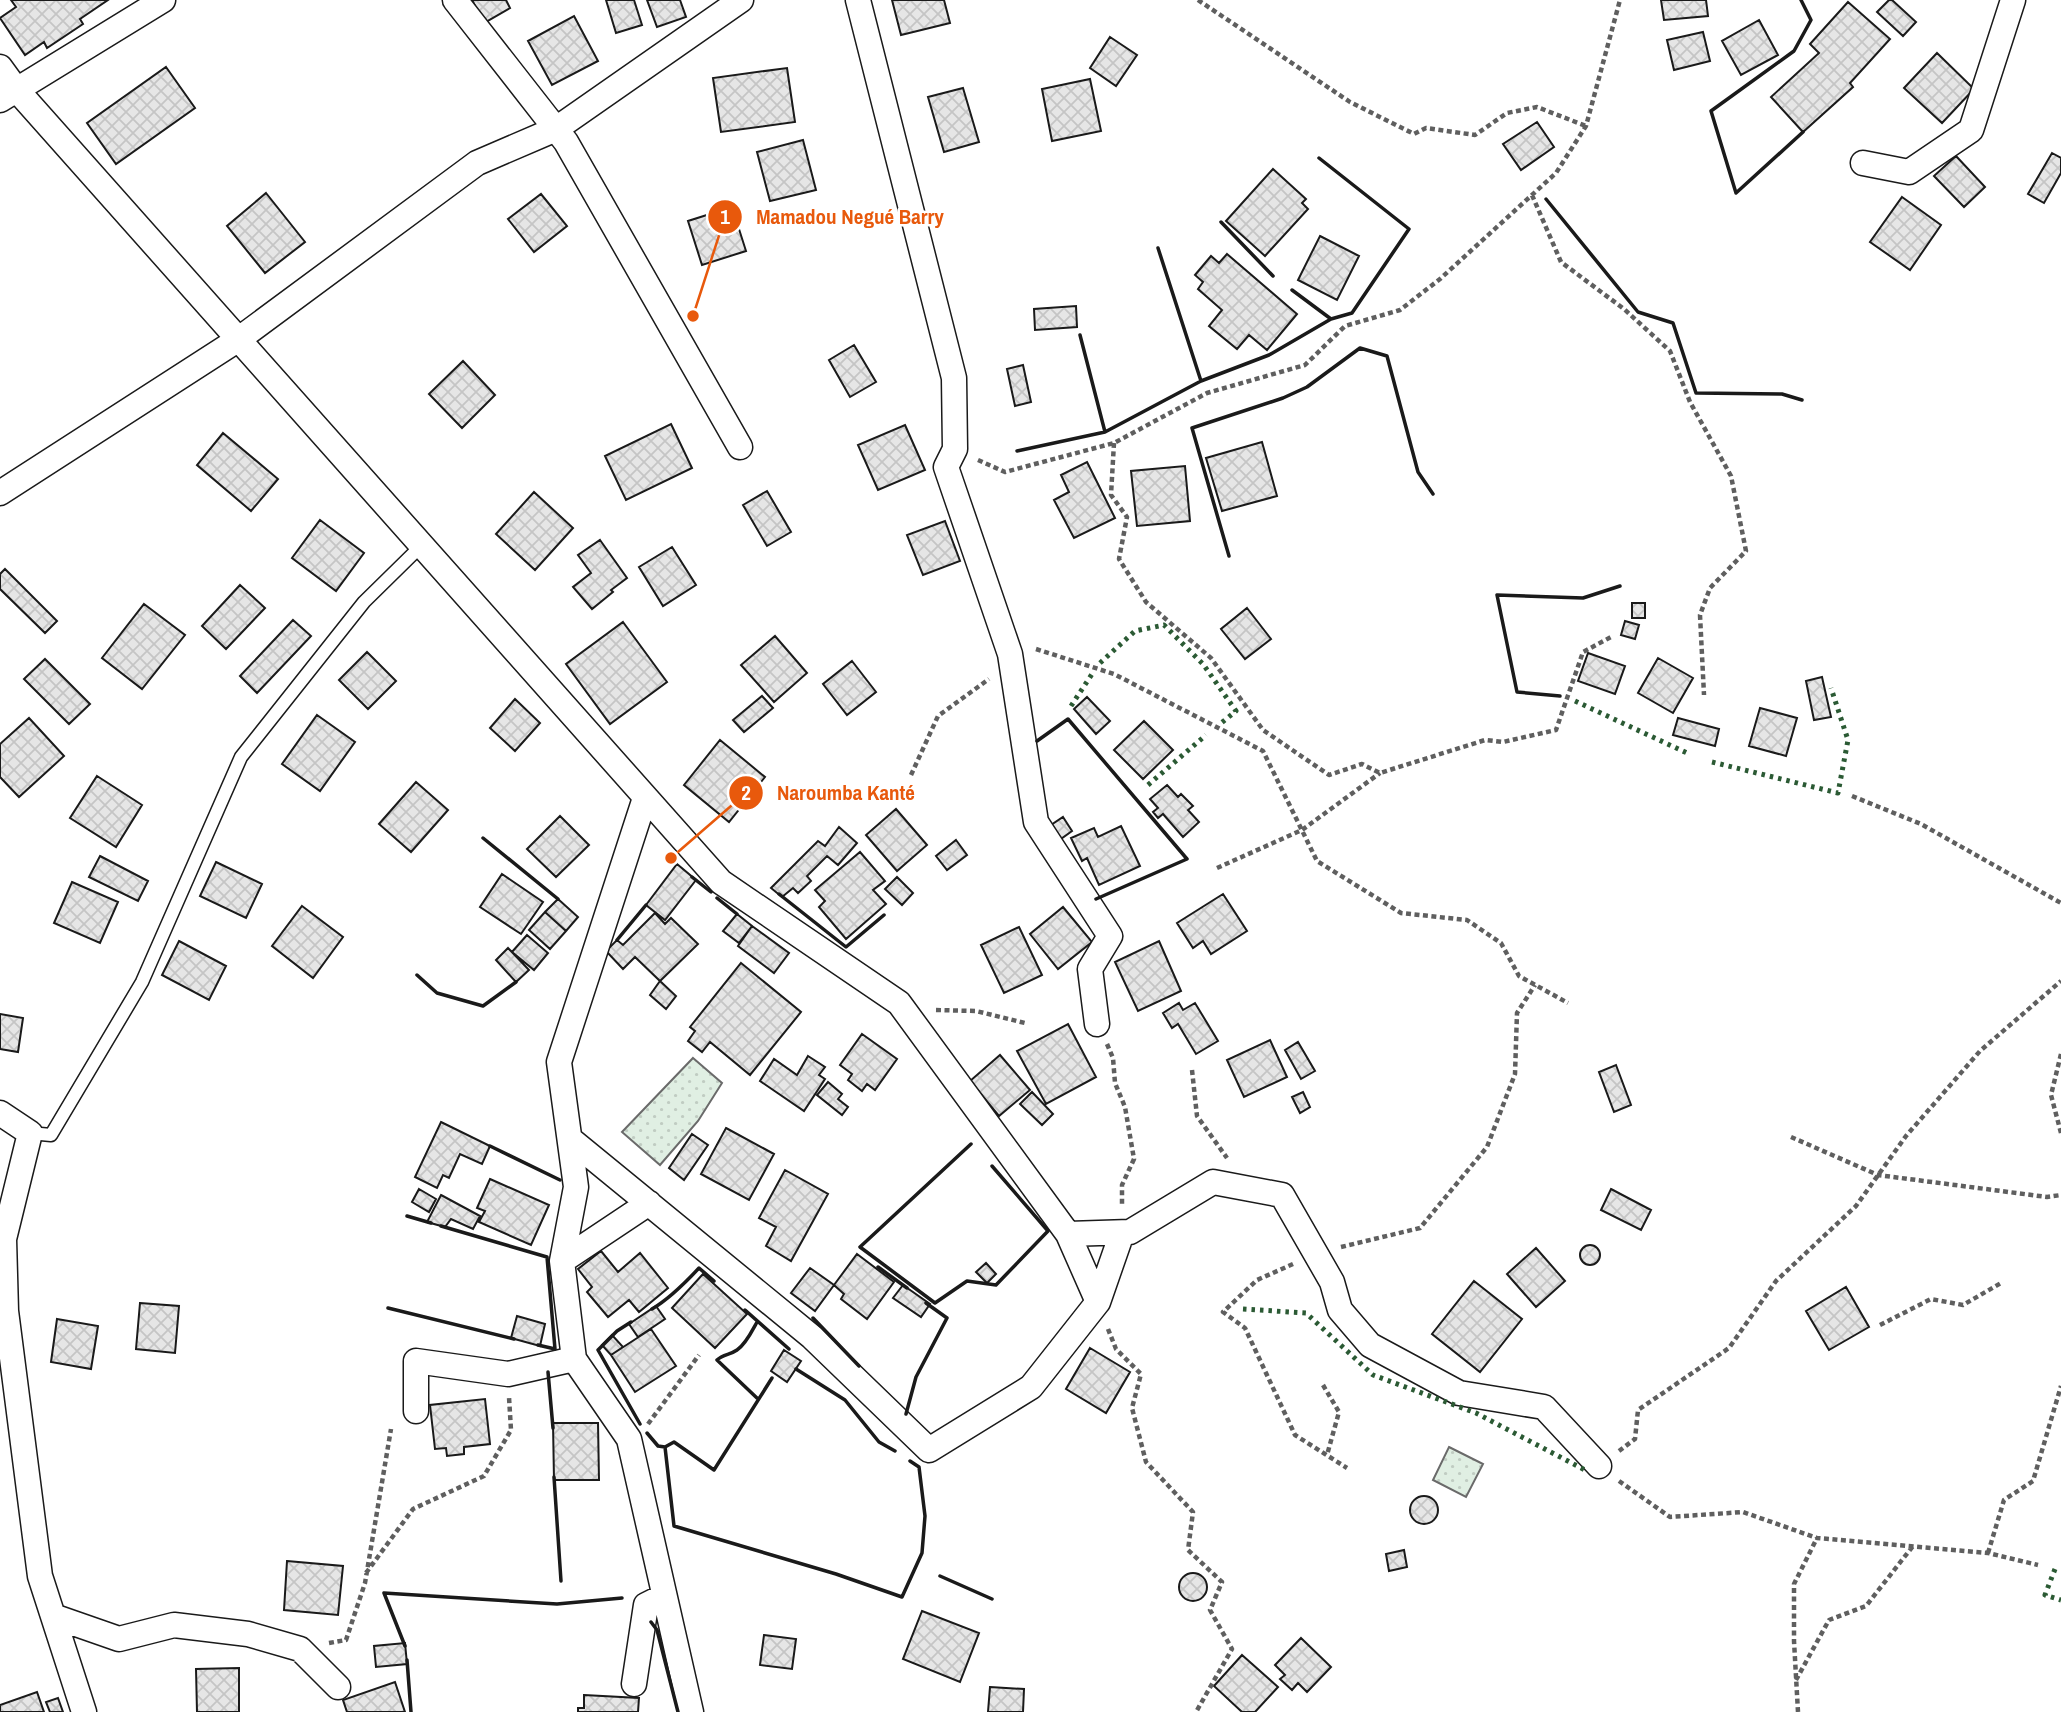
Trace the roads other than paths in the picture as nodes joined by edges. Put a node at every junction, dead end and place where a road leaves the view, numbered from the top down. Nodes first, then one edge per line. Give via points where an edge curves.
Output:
1 (163, 0) edge
2 (455, 0) edge
3 (741, 0) edge
4 (858, 0) edge
5 (2012, 0) edge
6 (0, 67) edge
7 (8, 94) edge
8 (556, 129) junction
9 (1863, 163) dead end
10 (239, 339) junction
11 (740, 447) dead end
12 (0, 493) edge
13 (422, 545) junction
14 (645, 798) junction
15 (1097, 1024) road end
16 (0, 1113) edge
17 (30, 1133) junction
18 (570, 1139) junction
19 (649, 1203) junction
20 (1122, 1233) junction
21 (1068, 1234) junction
22 (562, 1261) junction
23 (1098, 1302) junction
24 (575, 1359) junction
25 (416, 1411) dead end
26 (1599, 1466) road end
27 (664, 1596) junction
28 (53, 1616) junction
29 (634, 1684) dead end
30 (338, 1687) dead end
31 (84, 1712) edge
32 (691, 1712) edge

1 - 7 street
2 - 8 street
3 - 8 street
4 - 15 street via 954,378 955,449 946,467 1010,654 1036,822 1110,936 1090,969
5 - 9 street via 1971,130 1909,172
6 - 7 street
7 - 10 street
8 - 10 street via 477,163
8 - 11 street
10 - 12 street
10 - 13 street
13 - 14 street
13 - 17 lane via 364,602 241,757 142,982 51,1135
14 - 18 street via 559,1062
14 - 21 street via 720,882 899,1003
16 - 17 street
17 - 28 street via 4,1239 6,1311 40,1576
18 - 19 street
18 - 22 street via 576,1187
19 - 22 street
19 - 23 street via 811,1337 929,1450 1031,1387
20 - 21 street
20 - 23 street
20 - 26 street via 1213,1182 1282,1195 1332,1282 1340,1310 1370,1345 1459,1393 1544,1407
21 - 23 street
22 - 24 street
24 - 25 street via 508,1374 416,1361
24 - 27 street via 629,1439
27 - 29 street via 646,1605
27 - 32 street
28 - 30 street via 119,1639 173,1625 248,1634 300,1649
28 - 31 street

